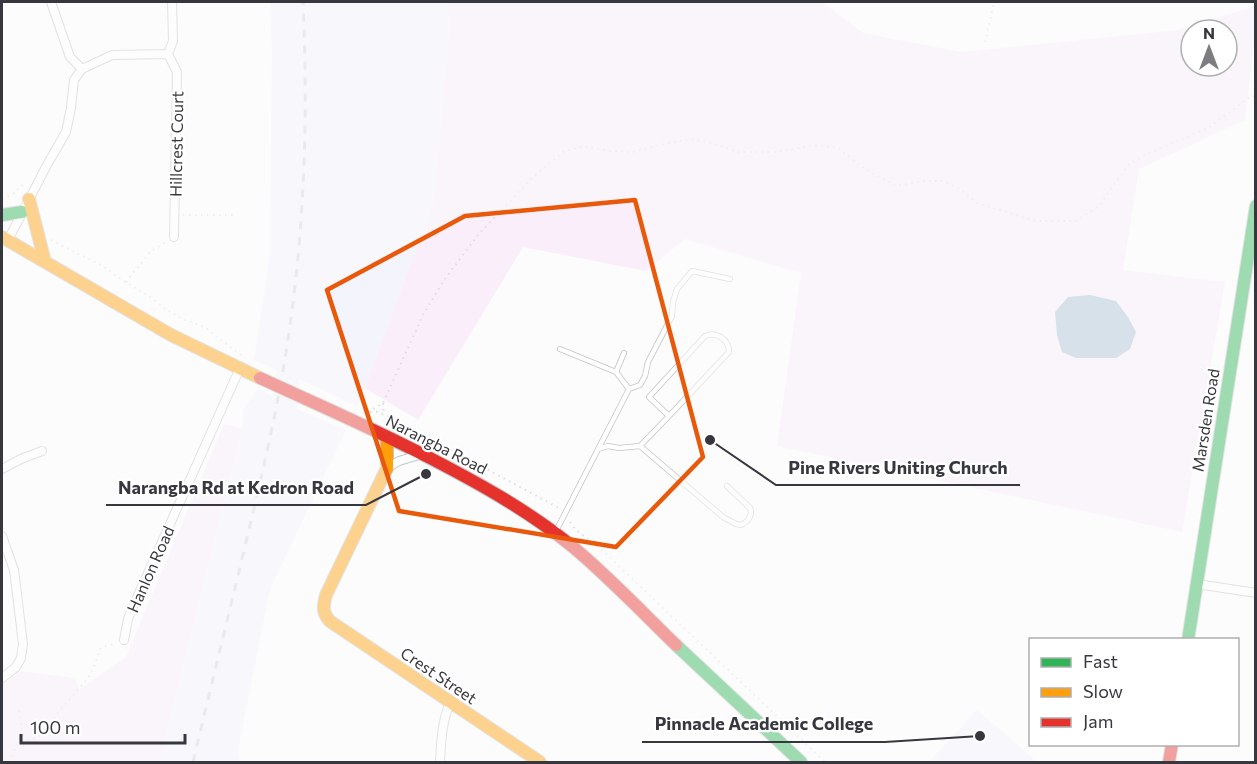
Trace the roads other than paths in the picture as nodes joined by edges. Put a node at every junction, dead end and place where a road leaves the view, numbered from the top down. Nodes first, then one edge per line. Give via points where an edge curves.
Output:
1 (51, 2) edge
2 (172, 2) edge
3 (168, 54) junction
4 (82, 69) junction
5 (32, 193) junction
6 (1256, 206) edge
7 (22, 212) junction
8 (2, 214) edge
9 (174, 237) road end
10 (5, 238) edge
11 (45, 262) junction
12 (730, 279) dead end
13 (560, 349) dead end
14 (624, 353) dead end
15 (245, 365) junction
16 (616, 372) junction
17 (629, 389) junction
18 (669, 416) junction
19 (387, 437) junction
20 (640, 446) junction
21 (597, 449) junction
22 (42, 452) dead end
23 (422, 454) junction
24 (387, 468) junction
25 (2, 469) edge
26 (727, 486) dead end
27 (554, 533) junction
28 (2, 536) edge
29 (1197, 584) junction
30 (1256, 593) edge
31 (1188, 638) edge
32 (124, 640) road end
33 (2, 678) edge
34 (450, 702) junction
35 (1172, 746) edge
36 (440, 762) edge
37 (540, 762) edge
38 (801, 762) edge
39 (1169, 762) edge

1 - 4 street via 70,57
2 - 3 street via 174,41
3 - 4 street via 112,55
3 - 9 street, Hillcrest Court via 177,72
4 - 5 street via 74,80 66,132
5 - 7 street
5 - 11 main road via 34,224
6 - 29 main road, Marsden Road
7 - 8 main road
7 - 10 street
10 - 11 main road, Narangba Road
11 - 15 main road, Narangba Road via 171,335
12 - 17 lane via 692,271 677,289 672,316 648,362 645,376 640,385
13 - 16 lane
14 - 16 lane
15 - 19 main road, Narangba Road, bridge via 260,378
15 - 32 street, Hanlon Road via 130,611
16 - 17 lane
17 - 21 lane
18 - 18 lane via 729,352 725,340 712,334 705,336 649,397
18 - 20 lane
19 - 23 main road, Narangba Road
19 - 24 main road
20 - 21 lane
20 - 26 lane via 723,517 741,525 750,517 750,508
21 - 27 lane
22 - 25 street
23 - 24 street
23 - 27 main road, Narangba Road via 505,498
24 - 34 main road, Crest Street via 326,595 323,612 331,622
27 - 38 main road, Narangba Road via 598,568
28 - 33 street via 14,570 23,644 16,667
29 - 30 street
29 - 31 main road, Marsden Road
34 - 36 street
34 - 37 main road, Crest Street
35 - 39 main road

